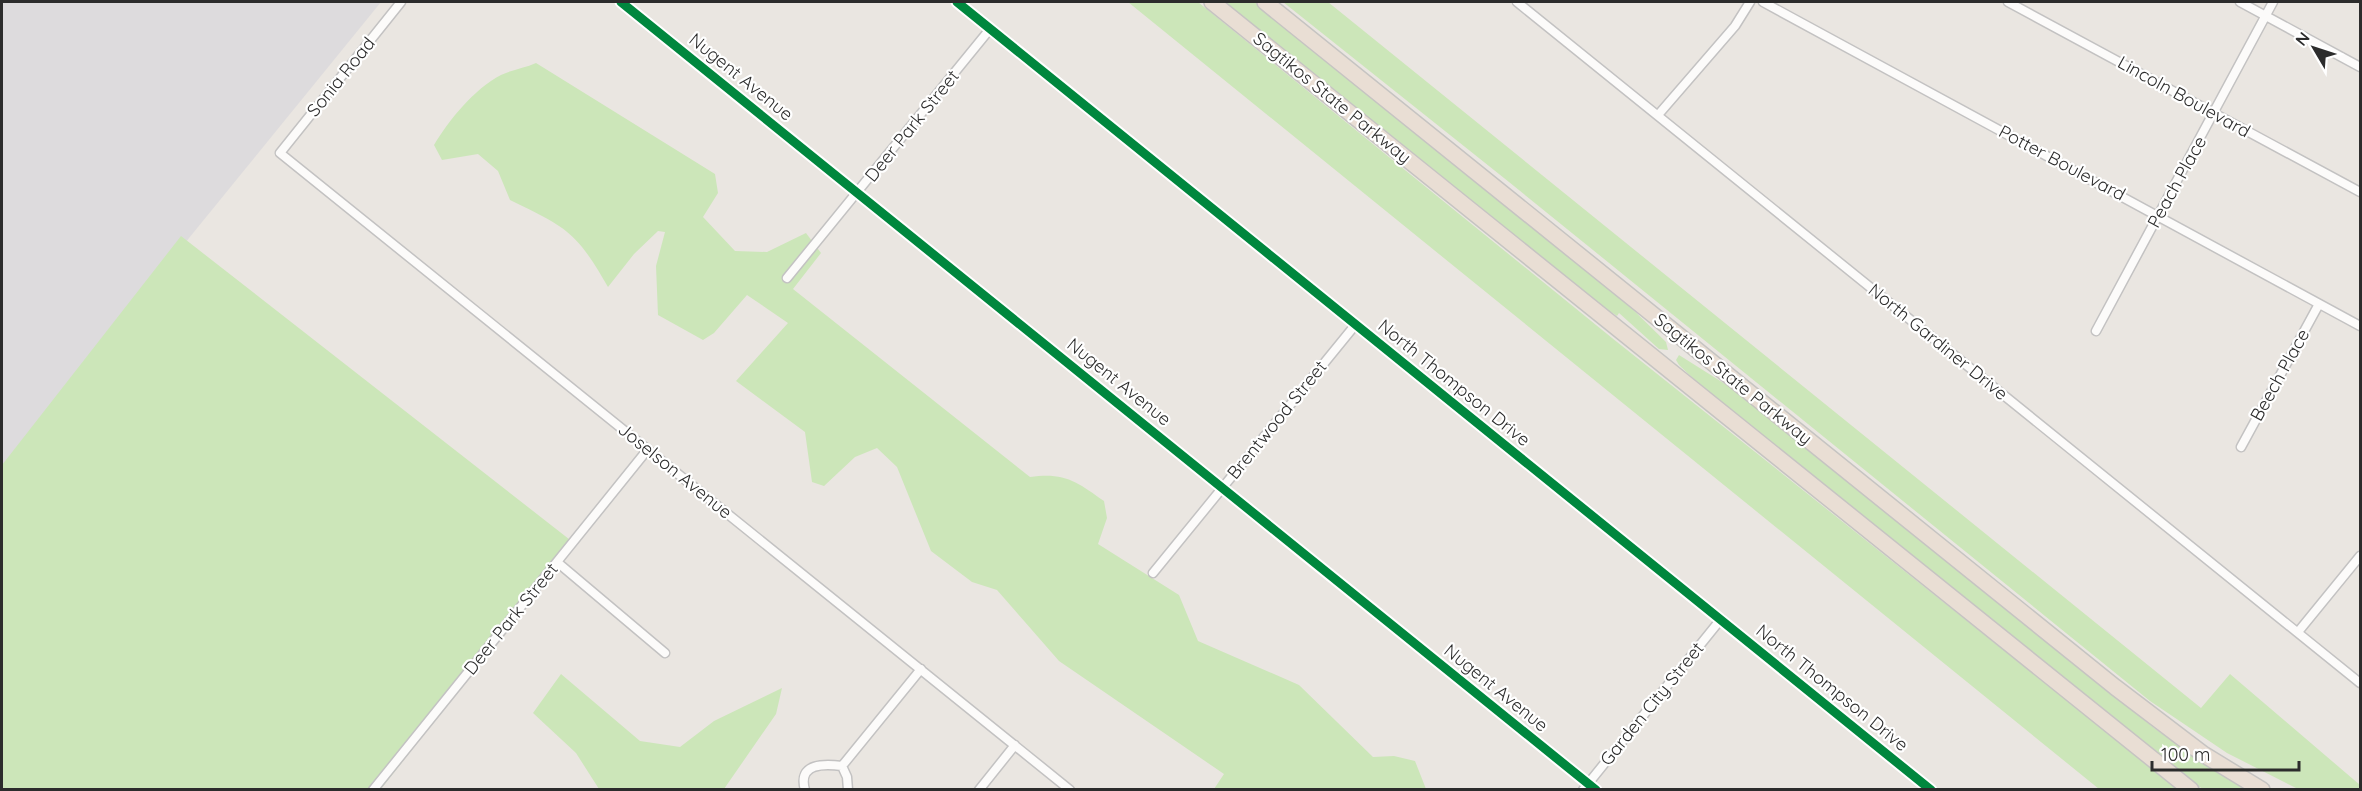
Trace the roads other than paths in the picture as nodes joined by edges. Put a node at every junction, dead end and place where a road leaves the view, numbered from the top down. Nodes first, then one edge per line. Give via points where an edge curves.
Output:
1 (401, 2) edge
2 (621, 2) edge
3 (957, 2) edge
4 (1212, 2) edge
5 (1265, 2) edge
6 (1517, 2) edge
7 (1750, 2) edge
8 (1762, 2) edge
9 (2008, 2) edge
10 (2240, 2) edge
11 (2273, 2) edge
12 (2266, 16) junction
13 (990, 28) junction
14 (2361, 67) edge
15 (2214, 114) junction
16 (1658, 116) junction
17 (280, 153) joint
18 (2361, 192) edge
19 (857, 193) junction
20 (2159, 215) junction
21 (787, 278) dead end
22 (2319, 304) junction
23 (1356, 324) junction
24 (2361, 326) edge
25 (2096, 331) dead end
26 (2241, 447) dead end
27 (648, 449) junction
28 (1222, 487) junction
29 (2361, 556) edge
30 (557, 562) junction
31 (1153, 573) dead end
32 (1721, 619) junction
33 (2298, 632) junction
34 (665, 653) dead end
35 (921, 669) junction
36 (2361, 683) edge
37 (2096, 715) junction
38 (1015, 745) junction
39 (2203, 754) junction
40 (842, 766) junction
41 (1585, 786) edge
42 (373, 789) edge
43 (805, 789) edge
44 (848, 789) edge
45 (979, 789) edge
46 (1070, 789) edge
47 (1596, 789) edge
48 (1931, 789) edge
49 (2191, 789) edge
50 (2197, 789) edge
51 (2262, 789) edge
52 (2272, 789) edge

1 - 17 street, Sonia Road
2 - 19 street, Nugent Avenue
3 - 13 street, North Thompson Drive
4 - 37 highway, Sagtikos State Parkway
5 - 39 highway, Sagtikos State Parkway
6 - 16 street, North Gardiner Drive
7 - 16 street via 1735,26
8 - 20 street, Potter Boulevard
9 - 15 street, Lincoln Boulevard
10 - 12 street
11 - 12 street, Peach Place
12 - 14 street
12 - 15 street, Peach Place
13 - 19 street, Deer Park Street
13 - 23 street, North Thompson Drive
15 - 18 street, Lincoln Boulevard
15 - 20 street, Peach Place
16 - 33 street, North Gardiner Drive
17 - 27 street, Joselson Avenue
19 - 21 street, Deer Park Street
19 - 28 street, Nugent Avenue
20 - 22 street, Potter Boulevard
20 - 25 street, Peach Place
22 - 24 street, Potter Boulevard
22 - 26 street, Beech Place
23 - 28 street, Brentwood Street
23 - 32 street, North Thompson Drive
27 - 30 street, Deer Park Street
27 - 35 street, Joselson Avenue
28 - 31 street, Brentwood Street
28 - 41 street, Nugent Avenue
29 - 33 street
30 - 34 street
30 - 42 street, Deer Park Street
32 - 41 street, Garden City Street
32 - 48 street, North Thompson Drive
33 - 36 street, North Gardiner Drive
35 - 38 street, Joselson Avenue
35 - 40 street
37 - 49 highway
37 - 50 highway
38 - 45 street
38 - 46 street, Joselson Avenue
39 - 51 highway
39 - 52 highway
40 - 43 street via 826,763 810,768
40 - 44 street via 848,777
41 - 47 street, Nugent Avenue

